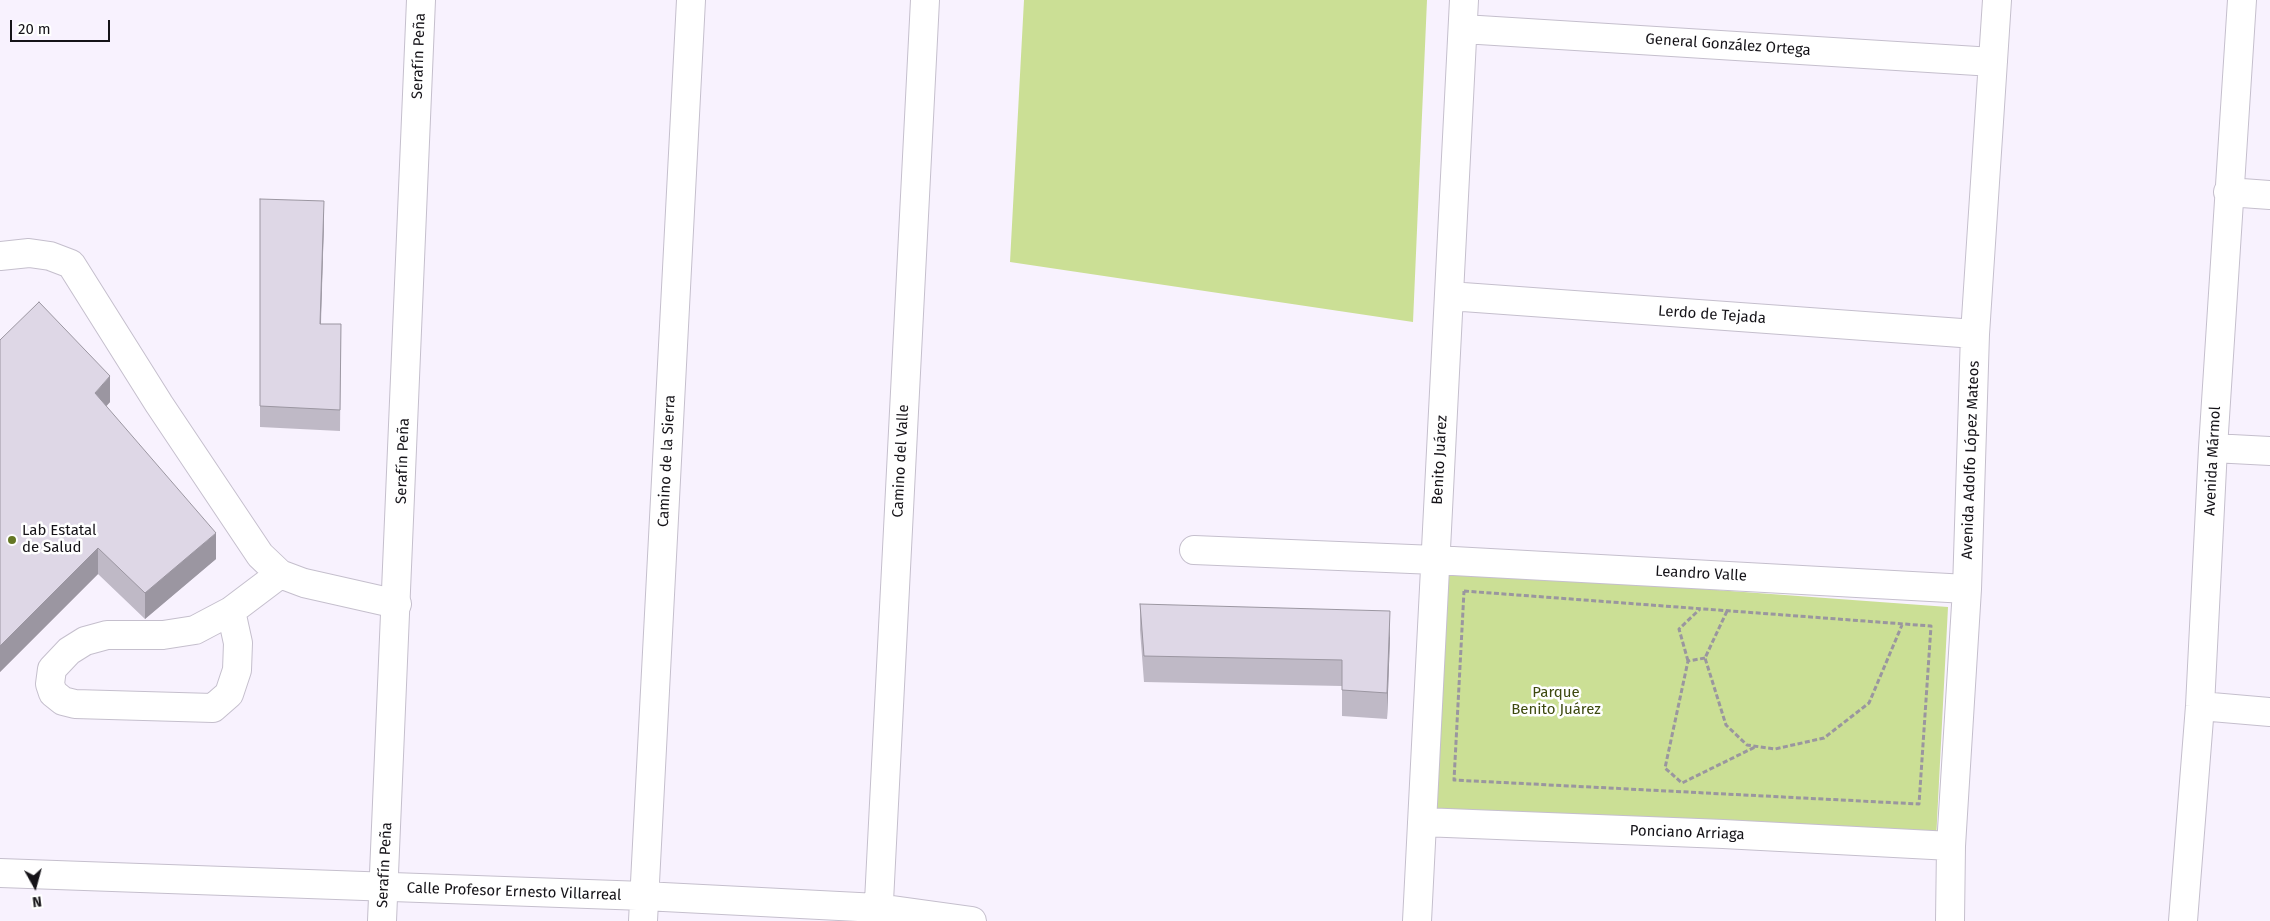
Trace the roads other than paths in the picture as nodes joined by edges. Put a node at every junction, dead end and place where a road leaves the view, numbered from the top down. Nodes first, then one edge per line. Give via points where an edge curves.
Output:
1 (421, 0) edge
2 (691, 0) edge
3 (925, 0) edge
4 (1464, 0) edge
5 (1996, 0) edge
6 (2242, 0) edge
7 (1463, 29) junction
8 (1993, 62) junction
9 (2228, 192) junction
10 (2270, 195) edge
11 (0, 256) edge
12 (1449, 296) junction
13 (1976, 334) junction
14 (2213, 448) junction
15 (2270, 451) edge
16 (1194, 550) dead end
17 (1435, 560) junction
18 (280, 574) junction
19 (1967, 589) junction
20 (397, 604) junction
21 (231, 611) junction
22 (2200, 706) junction
23 (2270, 712) edge
24 (1422, 822) junction
25 (1951, 846) junction
26 (0, 873) edge
27 (384, 888) junction
28 (643, 909) edge
29 (878, 915) edge
30 (382, 921) edge
31 (972, 921) edge
32 (1417, 921) edge
33 (1950, 921) edge
34 (2183, 921) edge

1 - 20 street, Serafín Peña
2 - 28 street, Camino de la Sierra
3 - 29 street, Camino del Valle
4 - 7 street, Benito Juárez
5 - 8 street, Avenida Adolfo López Mateos
6 - 9 street, Avenida Mármol
7 - 8 street, General González Ortega
7 - 12 street, Benito Juárez
8 - 13 street, Avenida Adolfo López Mateos
9 - 10 street
9 - 14 street, Avenida Mármol
11 - 18 street via 29,253 71,264 159,404 260,554
12 - 13 street, Lerdo de Tejada
12 - 17 street, Benito Juárez
13 - 19 street, Avenida Adolfo López Mateos
14 - 15 street
14 - 22 street, Avenida Mármol
16 - 17 street, Leandro Valle
17 - 19 street, Leandro Valle
17 - 24 street, Benito Juárez
18 - 20 street via 304,583
18 - 21 street
19 - 25 street, Avenida Adolfo López Mateos
20 - 27 street, Serafín Peña
21 - 21 street via 195,630 163,635 107,635 85,641 69,651 52,669 50,684 53,693 63,702 75,704 213,708 229,694 236,670 238,643
22 - 23 street
22 - 34 street, Avenida Mármol
24 - 25 street, Ponciano Arriaga
24 - 32 street, Benito Juárez
25 - 33 street, Avenida Adolfo López Mateos
26 - 27 street, Calle Profesor Ernesto Villarreal
27 - 28 street, Calle Profesor Ernesto Villarreal
27 - 30 street, Serafín Peña
28 - 29 street, Calle Profesor Ernesto Villarreal
29 - 31 street, Calle Profesor Ernesto Villarreal

